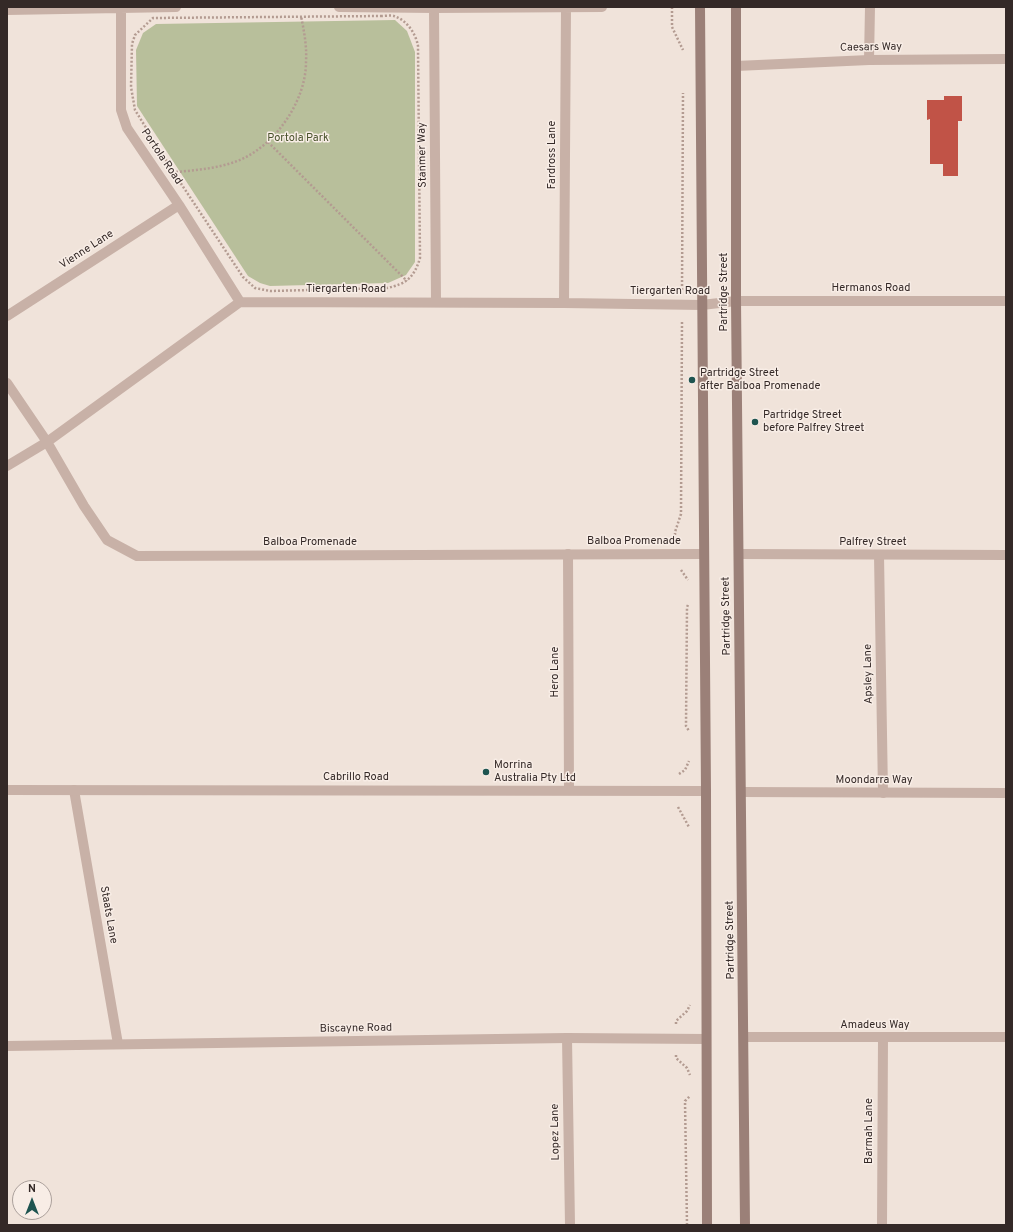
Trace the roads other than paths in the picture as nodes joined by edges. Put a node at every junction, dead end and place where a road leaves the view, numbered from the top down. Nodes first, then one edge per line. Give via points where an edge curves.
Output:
1 (176, 7) edge
2 (339, 7) edge
3 (372, 7) edge
4 (566, 7) edge
5 (602, 7) edge
6 (700, 7) edge
7 (736, 7) edge
8 (870, 7) edge
9 (121, 8) junction
10 (434, 8) junction
11 (7, 10) edge
12 (1006, 58) edge
13 (869, 60) junction
14 (736, 66) junction
15 (179, 205) junction
16 (736, 301) junction
17 (1006, 301) edge
18 (240, 302) junction
19 (436, 302) junction
20 (564, 303) junction
21 (702, 305) junction
22 (7, 316) edge
23 (7, 383) edge
24 (47, 442) junction
25 (7, 466) edge
26 (568, 554) junction
27 (704, 554) junction
28 (739, 554) junction
29 (879, 555) junction
30 (1006, 555) edge
31 (7, 790) edge
32 (74, 790) junction
33 (569, 790) junction
34 (706, 791) junction
35 (741, 792) junction
36 (883, 793) junction
37 (1006, 793) edge
38 (744, 1037) junction
39 (1006, 1037) edge
40 (567, 1038) junction
41 (883, 1038) junction
42 (706, 1039) junction
43 (118, 1044) junction
44 (7, 1046) edge
45 (570, 1225) edge
46 (706, 1225) edge
47 (745, 1225) edge
48 (882, 1225) edge

1 - 9 street
2 - 3 street
3 - 10 street
4 - 5 street
4 - 10 street
4 - 20 street, Fardross Lane
6 - 21 main road, Partridge Street
7 - 14 main road, Partridge Street
8 - 13 street
9 - 11 street
9 - 15 street, Portola Road via 121,110 128,128
10 - 19 street, Stanmer Way
12 - 13 street, Caesars Way
13 - 14 street, Caesars Way
14 - 16 main road, Partridge Street
15 - 18 street, Portola Road
15 - 22 street, Vienne Lane
16 - 17 street, Hermanos Road
16 - 21 street, Tiergarten Road
16 - 28 main road, Partridge Street
18 - 19 street, Tiergarten Road
18 - 24 street
19 - 20 street, Tiergarten Road
20 - 21 street, Tiergarten Road
21 - 27 main road, Partridge Street
23 - 24 street, Balboa Promenade
24 - 25 street
24 - 26 street, Balboa Promenade via 107,540 137,556
26 - 27 street, Balboa Promenade
26 - 33 street, Hero Lane
27 - 34 main road, Partridge Street
28 - 29 street, Palfrey Street
28 - 35 main road, Partridge Street
29 - 30 street, Palfrey Street
29 - 36 street, Apsley Lane
31 - 32 street, Cabrillo Road
32 - 33 street, Cabrillo Road
32 - 43 street, Staats Lane
33 - 34 street, Cabrillo Road
34 - 42 main road, Partridge Street
35 - 36 street, Moondarra Way
35 - 38 main road, Partridge Street
36 - 37 street, Moondarra Way
38 - 41 street, Amadeus Way
38 - 47 main road, Partridge Street
39 - 41 street, Amadeus Way
40 - 42 street, Biscayne Road
40 - 43 street, Biscayne Road
40 - 45 street, Lopez Lane
41 - 48 street, Barmah Lane
42 - 46 main road, Partridge Street
43 - 44 street, Biscayne Road

